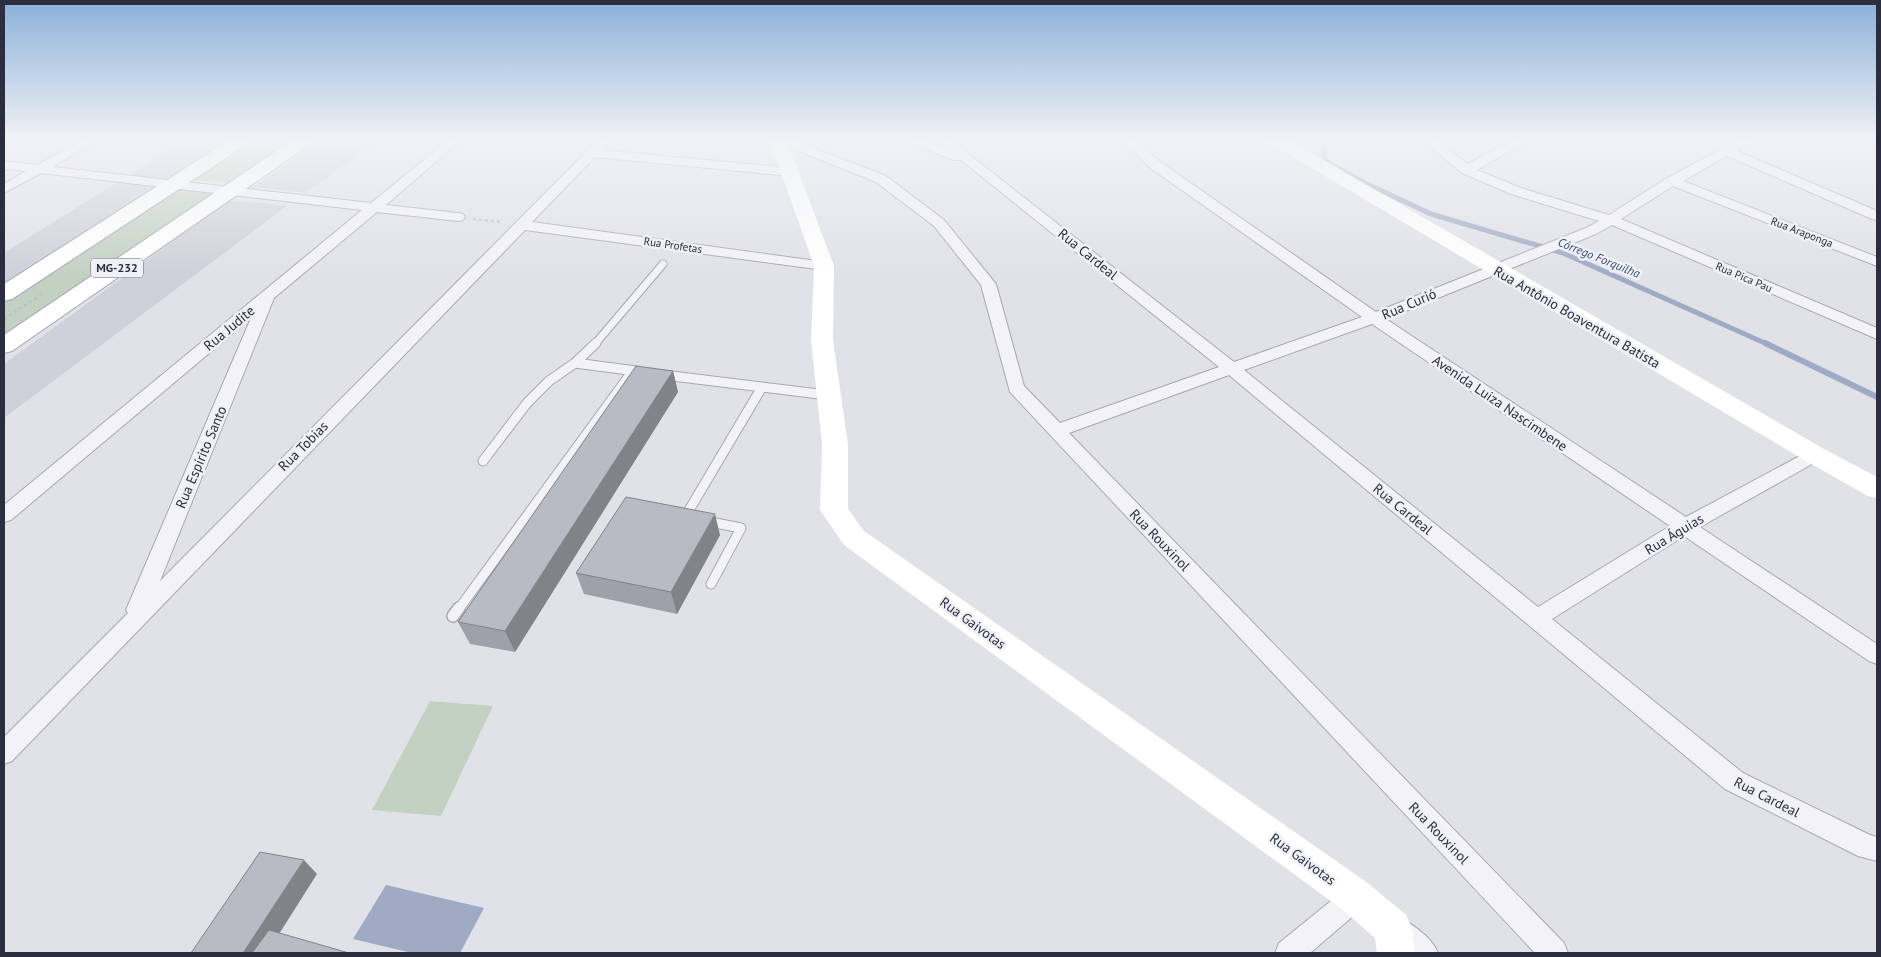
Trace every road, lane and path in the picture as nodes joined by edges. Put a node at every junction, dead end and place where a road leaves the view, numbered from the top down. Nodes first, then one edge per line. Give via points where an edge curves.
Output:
1 (171, 186) edge
2 (187, 186) edge
3 (238, 186) edge
4 (400, 186) edge
5 (560, 186) edge
6 (796, 186) edge
7 (888, 186) edge
8 (1003, 186) edge
9 (1185, 186) edge
10 (1356, 186) edge
11 (1504, 186) edge
12 (1665, 186) edge
13 (1684, 186) edge
14 (1806, 186) edge
15 (230, 191) junction
16 (374, 207) junction
17 (1877, 216) edge
18 (458, 217) joint
19 (1611, 220) junction
20 (521, 225) junction
21 (1877, 262) edge
22 (663, 264) dead end
23 (824, 266) junction
24 (1495, 268) junction
25 (4, 294) edge
26 (268, 295) junction
27 (1374, 318) junction
28 (1877, 334) edge
29 (4, 346) edge
30 (575, 363) junction
31 (1232, 368) junction
32 (651, 373) edge
33 (762, 387) junction
34 (829, 395) junction
35 (1056, 431) junction
36 (1815, 455) junction
37 (483, 461) dead end
38 (1877, 489) edge
39 (4, 515) edge
40 (1685, 526) junction
41 (711, 584) dead end
42 (453, 616) dead end
43 (133, 619) junction
44 (1536, 619) junction
45 (1877, 655) edge
46 (4, 753) edge
47 (1877, 849) edge
48 (1356, 897) junction
49 (1412, 947) edge
50 (1289, 953) edge
51 (1554, 953) edge

1 - 25 main road, MG-232
2 - 15 street
3 - 15 main road, MG-232
4 - 16 street, Rua Judite
5 - 20 street, Rua Tobias
6 - 23 street, Rua Gaivotas
7 - 35 street, Rua Rouxinol via 939,222 988,284 1016,388
8 - 31 street, Rua Cardeal
9 - 27 street, Avenida Luiza Nascimbene
10 - 24 street, Rua Antônio Boaventura Batista
11 - 19 street, Rua Pica Pau
12 - 19 street, Rua Curió
13 - 21 street, Rua Araponga
14 - 17 street
15 - 16 street
15 - 29 main road, MG-232
16 - 18 street
16 - 26 street, Rua Judite
18 - 20 path
19 - 24 street, Rua Curió
19 - 28 street, Rua Pica Pau
20 - 23 street, Rua Profetas
20 - 43 street, Rua Tobias
22 - 30 lane
23 - 34 street, Rua Gaivotas via 822,340
24 - 27 street, Rua Curió
24 - 36 street, Rua Antônio Boaventura Batista
26 - 39 street, Rua Judite
26 - 43 street, Rua Espírito Santo
27 - 31 street, Rua Curió
27 - 40 street, Avenida Luiza Nascimbene
30 - 37 lane via 527,403
30 - 42 lane via 637,371
31 - 35 street, Rua Curió
31 - 44 street, Rua Cardeal
32 - 33 lane
33 - 34 lane
33 - 41 lane via 684,516 741,528
34 - 48 street, Rua Gaivotas via 835,444 834,510 854,538
35 - 51 street, Rua Rouxinol
36 - 38 street, Rua Antônio Boaventura Batista
36 - 40 street, Rua Águias
40 - 44 street, Rua Águias
40 - 45 street, Avenida Luiza Nascimbene
43 - 46 street, Rua Tobias
44 - 47 street, Rua Cardeal via 1734,781
48 - 49 street, Rua Gaivotas
48 - 50 street

